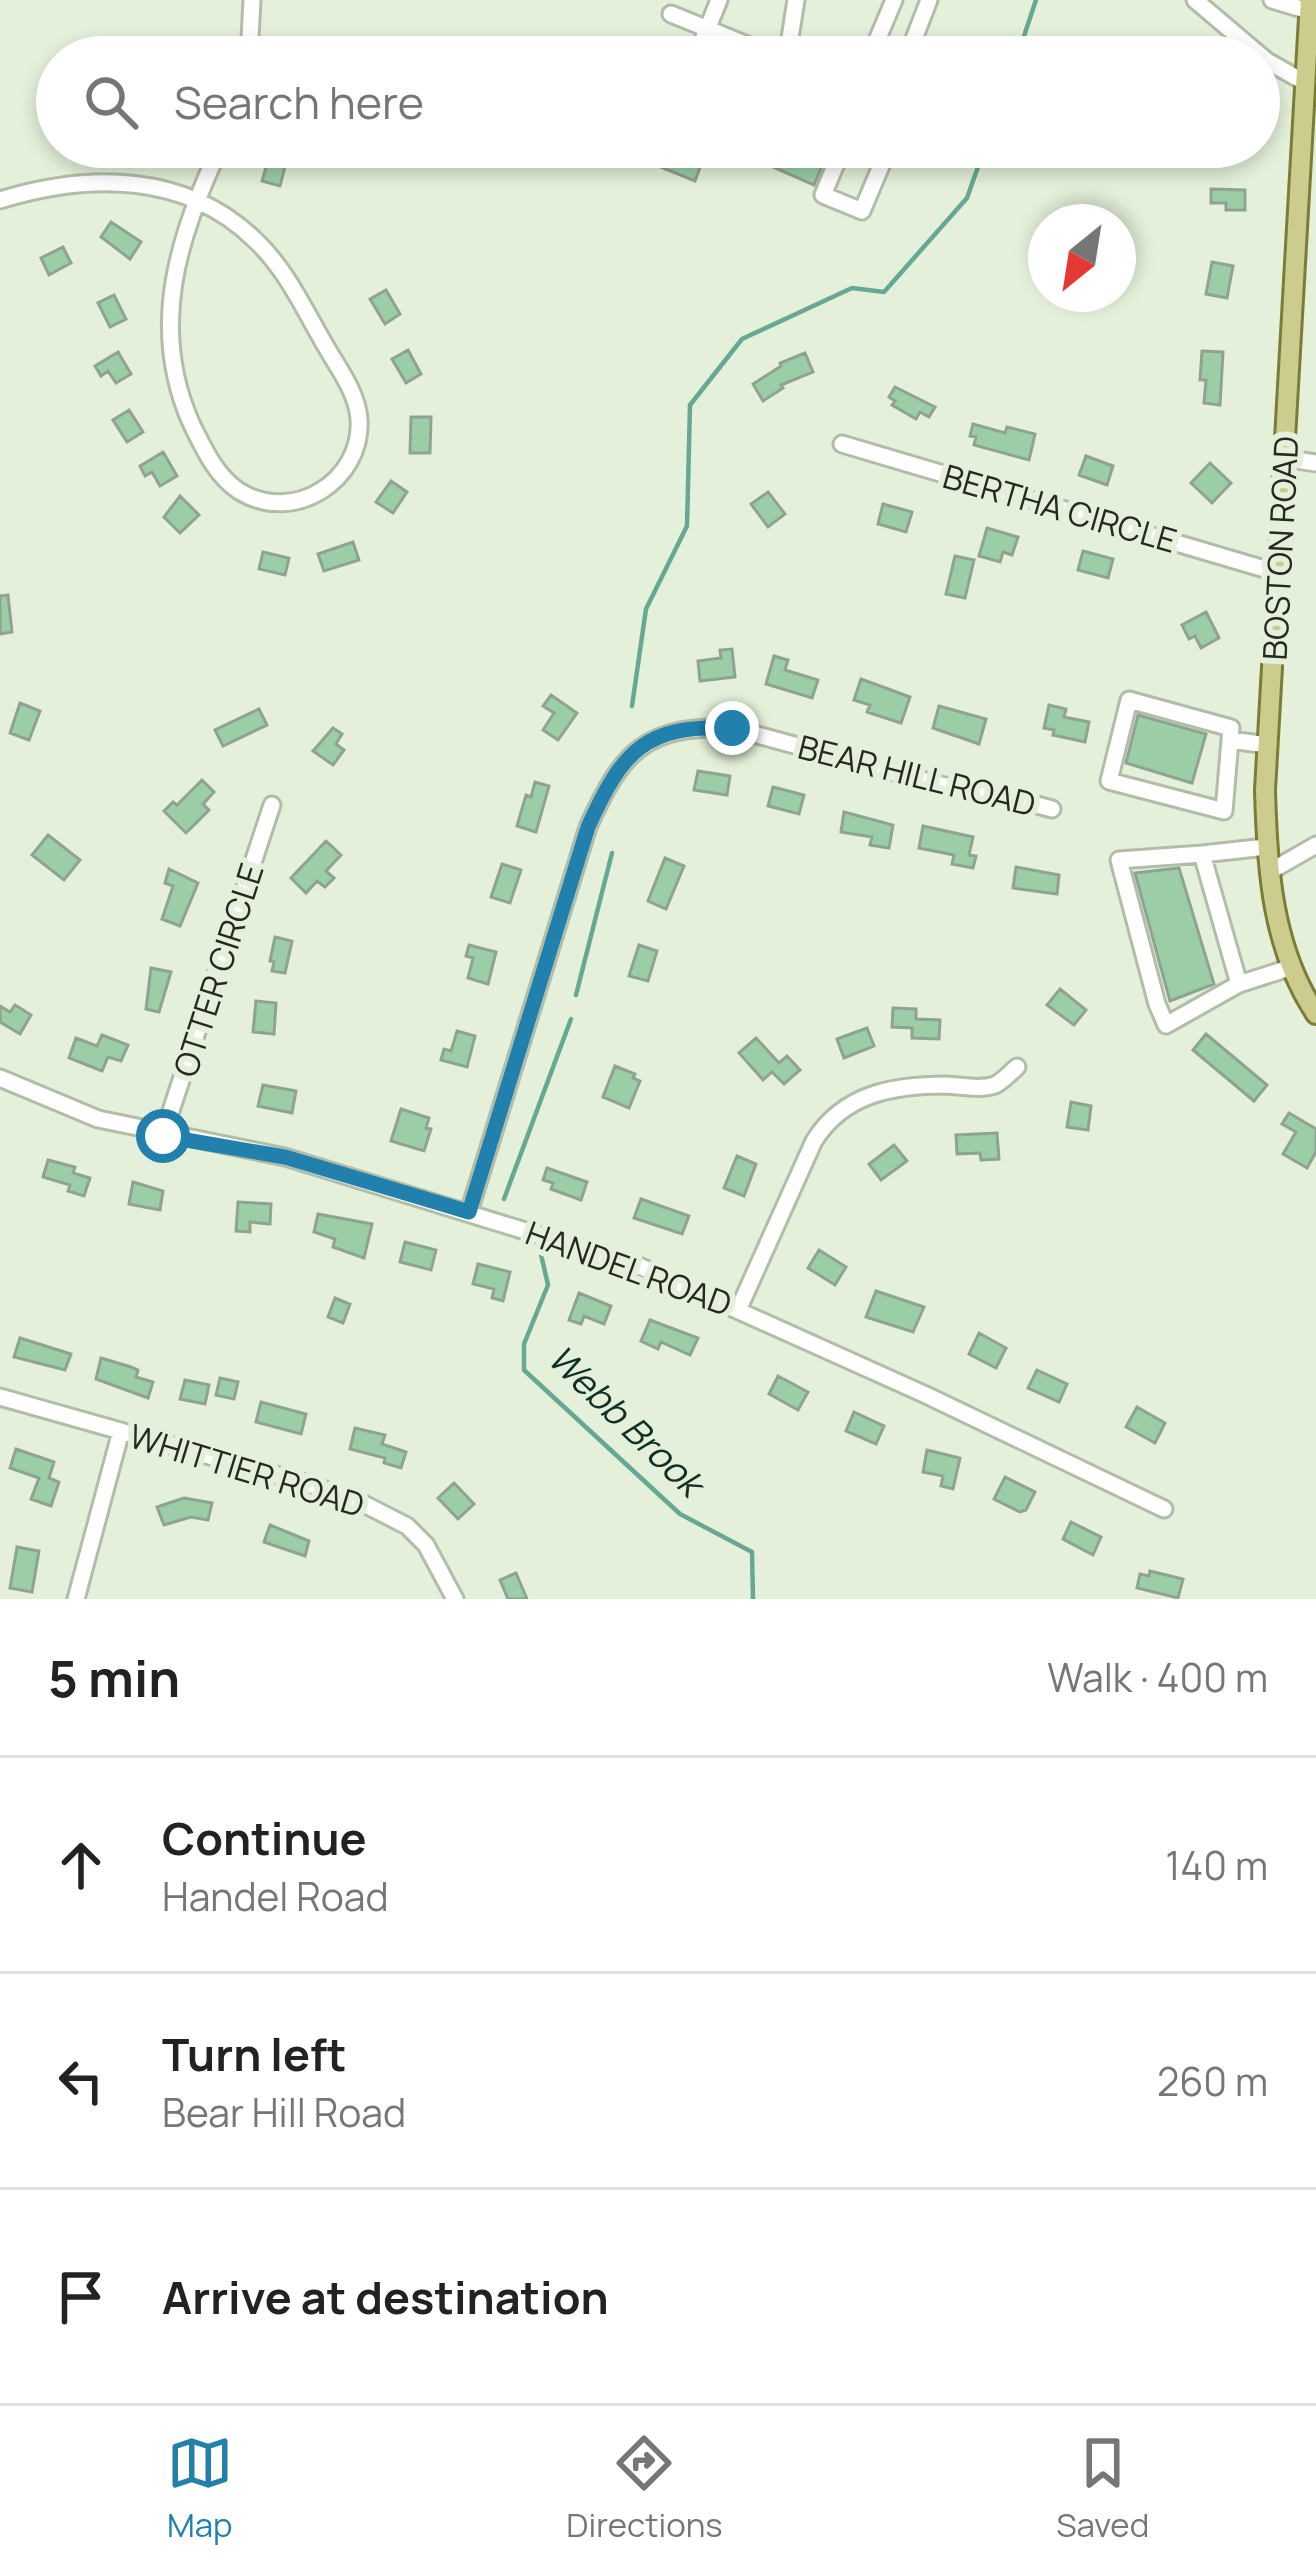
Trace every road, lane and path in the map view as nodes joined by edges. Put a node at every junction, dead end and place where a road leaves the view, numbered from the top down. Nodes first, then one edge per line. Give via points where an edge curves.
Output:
1 (252, 0) edge
2 (719, 0) edge
3 (796, 0) edge
4 (893, 0) edge
5 (929, 0) edge
6 (1195, 0) edge
7 (1272, 0) edge
8 (1310, 6) edge
9 (671, 14) dead end
10 (707, 29) junction
11 (250, 36) edge
12 (704, 36) edge
13 (724, 36) edge
14 (790, 36) edge
15 (878, 36) edge
16 (915, 36) edge
17 (1237, 36) edge
18 (1280, 68) edge
19 (1306, 83) junction
20 (210, 168) edge
21 (834, 168) edge
22 (880, 168) edge
23 (196, 197) junction
24 (0, 200) edge
25 (842, 444) dead end
26 (1284, 458) junction
27 (1316, 463) edge
28 (1278, 573) junction
29 (1230, 740) junction
30 (1268, 746) junction
31 (272, 806) dead end
32 (1052, 809) dead end
33 (1316, 845) edge
34 (1266, 847) junction
35 (1202, 854) junction
36 (1269, 872) junction
37 (1292, 967) junction
38 (1239, 984) junction
39 (1316, 1014) edge
40 (1017, 1067) dead end
41 (0, 1078) edge
42 (163, 1136) junction
43 (469, 1212) junction
44 (739, 1308) junction
45 (0, 1397) edge
46 (121, 1431) junction
47 (1164, 1509) dead end
48 (76, 1599) edge
49 (455, 1599) edge

1 - 11 street
2 - 10 street
3 - 14 street
4 - 15 street
5 - 16 street
6 - 17 street
7 - 8 street
8 - 19 main road, BOSTON ROAD
9 - 10 street
10 - 12 street
10 - 13 street
18 - 19 street
19 - 26 main road, BOSTON ROAD
20 - 23 street
21 - 22 street via 823,195 862,212
23 - 23 street via 169,308 171,357 187,413 213,464 238,490 272,502 308,498 352,458 354,398 269,254
23 - 24 street via 93,182
25 - 28 street, BERTHA CIRCLE
26 - 27 street
26 - 28 main road, BOSTON ROAD
28 - 30 main road, BOSTON ROAD
29 - 29 street via 1224,811 1109,781 1129,700 1231,728
29 - 30 street
30 - 34 main road, BOSTON ROAD
31 - 42 street, OTTER CIRCLE
32 - 43 street, BEAR HILL ROAD via 732,728 651,737 618,771 588,827
33 - 36 street
34 - 35 street
34 - 36 main road, BOSTON ROAD
35 - 38 street
35 - 38 street via 1119,860 1157,1004 1166,1025
36 - 37 main road, BOSTON ROAD
37 - 38 street
37 - 39 main road, BOSTON ROAD
40 - 44 street via 983,1087 881,1091 826,1122
41 - 42 street, HANDEL ROAD via 60,1106
42 - 43 street, HANDEL ROAD via 285,1157
43 - 44 street, HANDEL ROAD via 639,1266
44 - 47 street, HANDEL ROAD
45 - 46 street, WHITTIER ROAD
46 - 48 street
46 - 49 street, WHITTIER ROAD via 387,1514 426,1545

